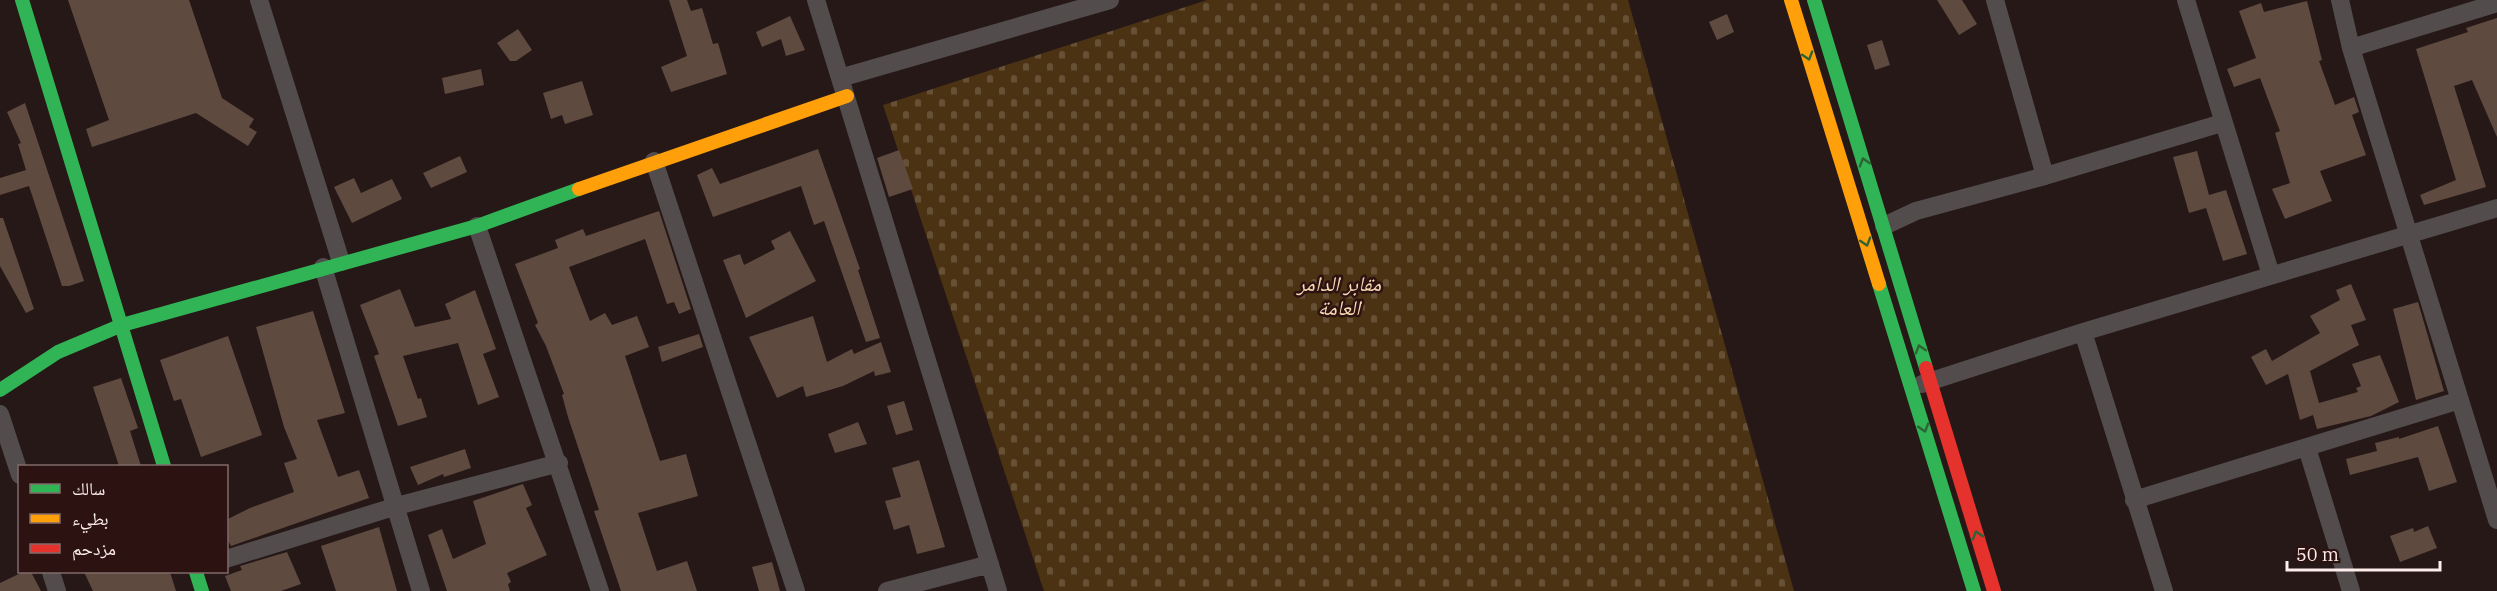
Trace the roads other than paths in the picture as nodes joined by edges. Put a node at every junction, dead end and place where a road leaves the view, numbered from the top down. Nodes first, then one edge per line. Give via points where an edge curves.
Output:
1 (22, 0) edge
2 (259, 0) edge
3 (816, 0) edge
4 (1110, 0) edge
5 (1791, 0) edge
6 (1814, 0) edge
7 (2186, 0) edge
8 (2340, 0) edge
9 (1999, 1) edge
10 (2497, 3) edge
11 (2351, 48) junction
12 (840, 78) junction
13 (847, 96) junction
14 (2222, 123) junction
15 (654, 160) junction
16 (2045, 176) junction
17 (2497, 208) edge
18 (477, 226) junction
19 (1884, 226) junction
20 (2408, 234) junction
21 (341, 262) junction
22 (323, 267) junction
23 (2271, 275) junction
24 (122, 325) junction
25 (2083, 332) junction
26 (1930, 381) junction
27 (1911, 387) junction
28 (0, 390) edge
29 (2460, 400) junction
30 (0, 414) edge
31 (2307, 448) junction
32 (559, 463) junction
33 (164, 465) edge
34 (18, 469) edge
35 (2134, 500) junction
36 (396, 506) junction
37 (2497, 520) edge
38 (228, 558) edge
39 (990, 564) junction
40 (51, 573) edge
41 (196, 573) edge
42 (57, 591) edge
43 (202, 591) edge
44 (421, 591) edge
45 (600, 591) edge
46 (796, 591) edge
47 (887, 591) edge
48 (998, 591) edge
49 (1974, 591) edge
50 (1995, 591) edge
51 (2164, 591) edge
52 (2351, 591) edge

1 - 24 street
2 - 21 street
3 - 12 street
4 - 12 street
5 -> 27 street
19 -> 6 street
7 - 14 street
8 - 11 street
9 - 16 street
10 - 11 street
11 - 20 street
12 - 13 street
13 - 15 street
13 - 39 street
14 - 16 street
14 - 23 street
15 - 18 street
15 - 46 street
16 - 19 street via 1916,211
17 - 20 street
18 - 21 street
18 - 32 street
26 -> 19 street
20 - 23 street
20 - 29 street
21 - 22 street
22 - 24 street
22 - 36 street
23 - 25 street
24 - 28 street via 70,344 28,367
24 - 33 street
25 - 26 street
25 - 35 street
26 - 27 street
50 -> 26 street
27 -> 49 street
29 - 31 street
29 - 37 street
30 - 34 street
31 - 35 street
31 - 52 street
32 - 36 street
32 - 45 street
35 - 51 street
36 - 38 street
36 - 44 street
39 - 47 street
39 - 48 street
40 - 42 street
41 - 43 street

